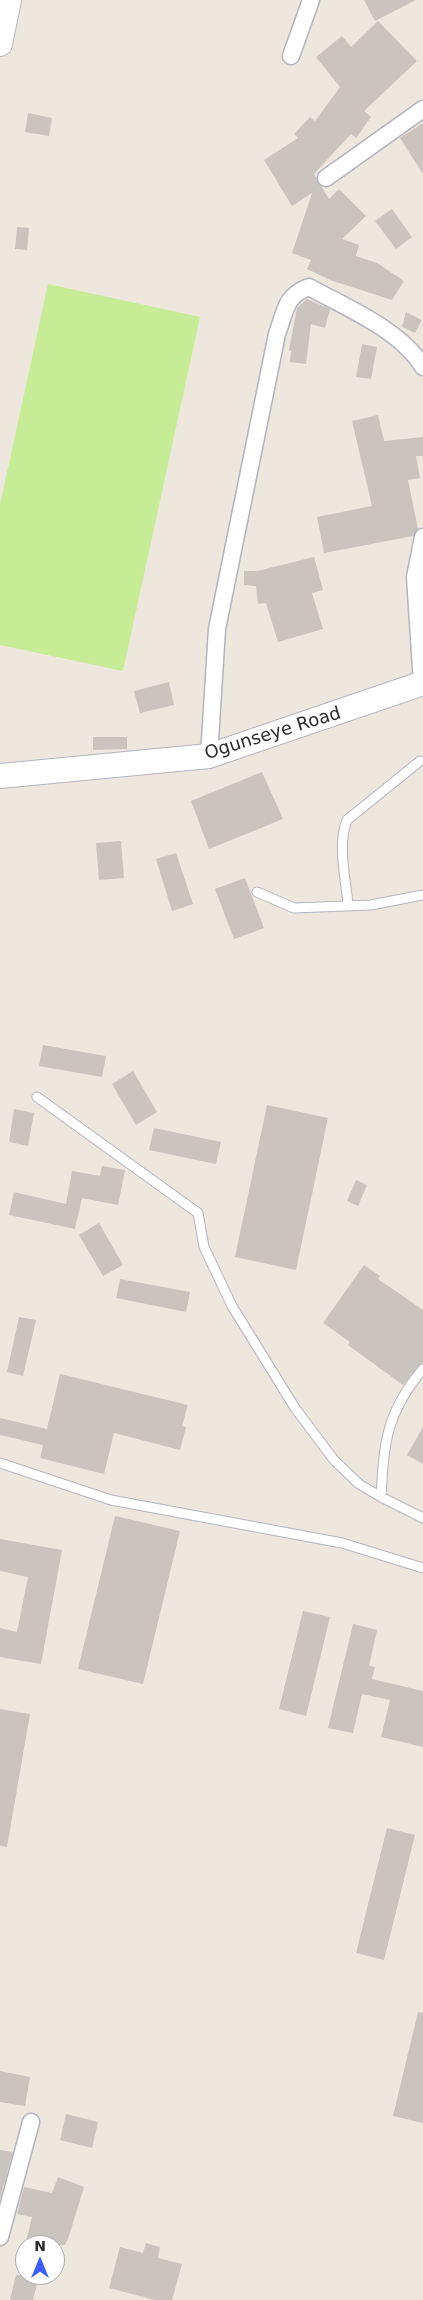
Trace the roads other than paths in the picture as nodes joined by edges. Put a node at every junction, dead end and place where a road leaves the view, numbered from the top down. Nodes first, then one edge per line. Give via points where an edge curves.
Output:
1 (9, 0) edge
2 (311, 0) edge
3 (0, 44) edge
4 (291, 56) dead end
5 (423, 109) edge
6 (326, 178) dead end
7 (423, 367) edge
8 (423, 537) edge
9 (423, 684) edge
10 (209, 756) junction
11 (420, 761) dead end
12 (0, 776) edge
13 (257, 892) dead end
14 (423, 895) edge
15 (348, 905) junction
16 (37, 1097) dead end
17 (423, 1369) edge
18 (0, 1463) edge
19 (381, 1497) junction
20 (423, 1518) edge
21 (423, 1568) edge
22 (31, 2122) dead end
23 (0, 2237) edge

1 - 3 street
2 - 4 street
5 - 6 street
7 - 10 street via 393,335 309,287 295,292 290,298 277,334 217,629
8 - 9 street via 415,577
9 - 10 street, Ogunseye Road
10 - 12 street, Ogunseye Road
11 - 15 lane via 347,820 343,846
13 - 15 lane via 294,908
14 - 15 lane via 389,903
16 - 19 lane via 198,1212 204,1247 232,1306 295,1408 334,1460 359,1484
17 - 19 lane via 390,1420 384,1446
18 - 21 lane via 111,1500 342,1543
19 - 20 lane
22 - 23 street

